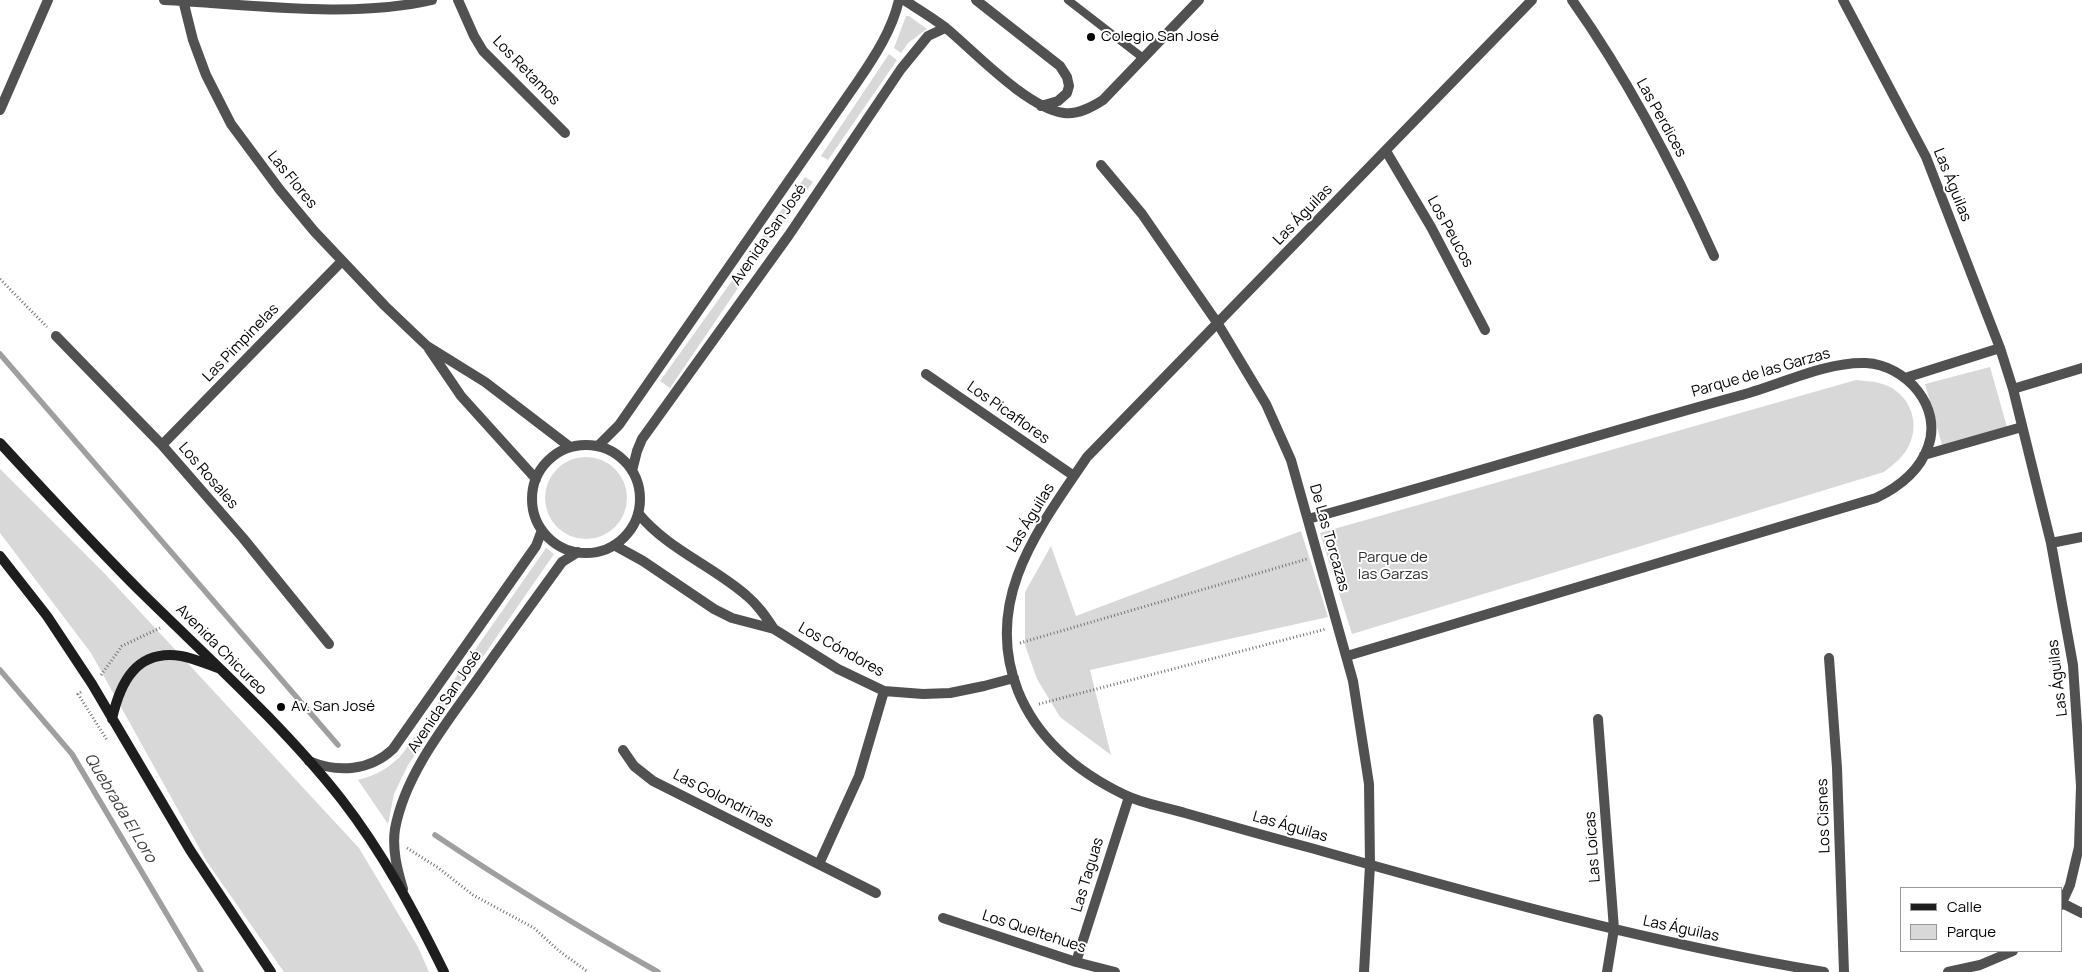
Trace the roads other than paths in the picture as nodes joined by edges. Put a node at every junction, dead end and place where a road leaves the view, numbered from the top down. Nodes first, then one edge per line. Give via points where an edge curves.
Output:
1 (48, 0) edge
2 (164, 0) edge
3 (183, 0) edge
4 (432, 0) edge
5 (458, 0) edge
6 (899, 0) edge
7 (904, 0) edge
8 (976, 0) edge
9 (1068, 0) edge
10 (1200, 0) edge
11 (1532, 0) edge
12 (1572, 0) edge
13 (1843, 0) edge
14 (985, 4) edge
15 (945, 28) junction
16 (1143, 58) junction
17 (1041, 106) junction
18 (0, 110) edge
19 (565, 133) dead end
20 (1386, 151) junction
21 (1101, 165) dead end
22 (1714, 256) dead end
23 (341, 262) junction
24 (1218, 324) junction
25 (1485, 330) dead end
26 (56, 336) road end
27 (427, 346) junction
28 (2000, 348) junction
29 (2082, 368) edge
30 (926, 374) dead end
31 (1905, 378) junction
32 (2013, 389) junction
33 (2022, 427) junction
34 (0, 443) edge
35 (162, 445) junction
36 (598, 446) junction
37 (570, 447) junction
38 (1924, 455) junction
39 (632, 471) junction
40 (1074, 476) junction
41 (536, 479) junction
42 (638, 513) junction
43 (1308, 519) junction
44 (542, 530) junction
45 (2082, 537) edge
46 (2051, 543) junction
47 (614, 545) junction
48 (578, 552) junction
49 (0, 556) edge
50 (774, 629) junction
51 (329, 644) dead end
52 (1347, 656) junction
53 (1829, 658) dead end
54 (221, 669) junction
55 (1014, 678) junction
56 (884, 691) junction
57 (112, 719) junction
58 (1598, 720) dead end
59 (623, 750) dead end
60 (309, 762) junction
61 (1128, 797) junction
62 (819, 864) junction
63 (1370, 865) junction
64 (404, 894) junction
65 (876, 894) dead end
66 (2062, 902) edge
67 (2062, 904) edge
68 (2082, 913) edge
69 (943, 918) dead end
70 (1614, 929) junction
71 (2010, 952) edge
72 (1076, 962) junction
73 (271, 972) edge
74 (444, 972) edge
75 (1115, 972) edge
76 (1364, 972) edge
77 (1607, 972) edge
78 (1824, 972) edge
79 (1844, 972) edge
80 (1948, 972) edge

1 - 18 street
2 - 3 street
3 - 4 street via 224,5 340,8 395,6
3 - 23 street, Las Flores via 206,75 231,124 280,190
5 - 19 street, Los Retamos via 484,51
6 - 36 street, Avenida San José via 892,24 858,81 619,425
7 - 15 street
8 - 14 street
9 - 16 lane
10 - 16 street
11 - 20 street, Las Águilas
12 - 22 street, Las Perdices via 1657,140
13 - 28 street, Las Águilas via 1926,157
14 - 17 street via 1064,71 1067,93 1058,101
15 - 17 street
15 - 39 street, Avenida San José via 928,36 901,69 789,235 642,439
16 - 17 street via 1095,105 1073,114
20 - 24 street, Las Águilas
20 - 25 street, Los Peucos via 1431,226
21 - 24 street, De Las Torcazas via 1142,214
23 - 27 street, Las Flores
23 - 35 street, Las Pimpinelas
24 - 40 street, Las Águilas via 1087,457
24 - 43 street, De Las Torcazas via 1266,404 1291,460
26 - 35 street, Los Rosales
27 - 37 street, Las Flores via 485,382
27 - 41 street, Las Flores via 461,396
28 - 31 street
28 - 32 street, Las Águilas
29 - 32 street
30 - 40 street, Los Picaflores
31 - 38 street, Parque de las Garzas via 1918,391 1930,419 1930,438
31 - 43 street, Parque de las Garzas via 1888,368 1868,363 1826,368 1758,391
32 - 33 street, Las Águilas
33 - 38 street
33 - 46 street, Las Águilas
34 - 54 main road, Avenida Chicureo via 104,554
35 - 51 street, Los Rosales
36 - 37 street
36 - 39 street via 617,455
37 - 41 street via 549,459
38 - 52 street, Parque de las Garzas via 1904,482 1866,502
39 - 42 street via 639,491
40 - 55 street, Las Águilas via 1032,539 1020,566 1010,604 1007,646
41 - 44 street via 532,502
42 - 47 street via 631,528
42 - 50 street, Los Cóndores via 654,532 747,596
43 - 52 street, De Las Torcazas
44 - 48 street via 561,547
44 - 60 street, Avenida San José via 536,546 393,749 380,759 353,769
45 - 46 street
46 - 66 street, Las Águilas via 2072,665 2081,786 2079,847 2074,872
47 - 48 street via 600,551
47 - 50 street, Los Cóndores via 714,609 732,618
48 - 64 street, Avenida San José via 562,562 437,736 409,790 397,821 394,840
49 - 57 main road via 47,616
50 - 56 street, Los Cóndores via 838,669
52 - 63 street, De Las Torcazas via 1369,784
53 - 79 street, Los Cisnes via 1837,768
54 - 57 main road via 180,656 148,660 125,679
54 - 60 main road, Avenida Chicureo
55 - 56 street, Los Cóndores via 950,693
55 - 61 street, Las Águilas via 1026,707 1065,757 1082,771
56 - 62 street via 859,776
57 - 73 main road via 190,850
58 - 70 street, Las Loicas
59 - 62 street, Las Golondrinas via 634,766 653,781
60 - 64 main road, Avenida Chicureo via 343,801
61 - 63 street, Las Águilas
61 - 72 street, Las Taguas
62 - 65 street, Las Golondrinas
63 - 70 street, Las Águilas
63 - 76 street, De Las Torcazas
64 - 74 main road, Avenida Chicureo
67 - 68 street
69 - 72 street, Los Queltehues
70 - 77 street, Las Loicas
70 - 78 street, Las Águilas
71 - 80 street
72 - 75 street, Los Queltehues

